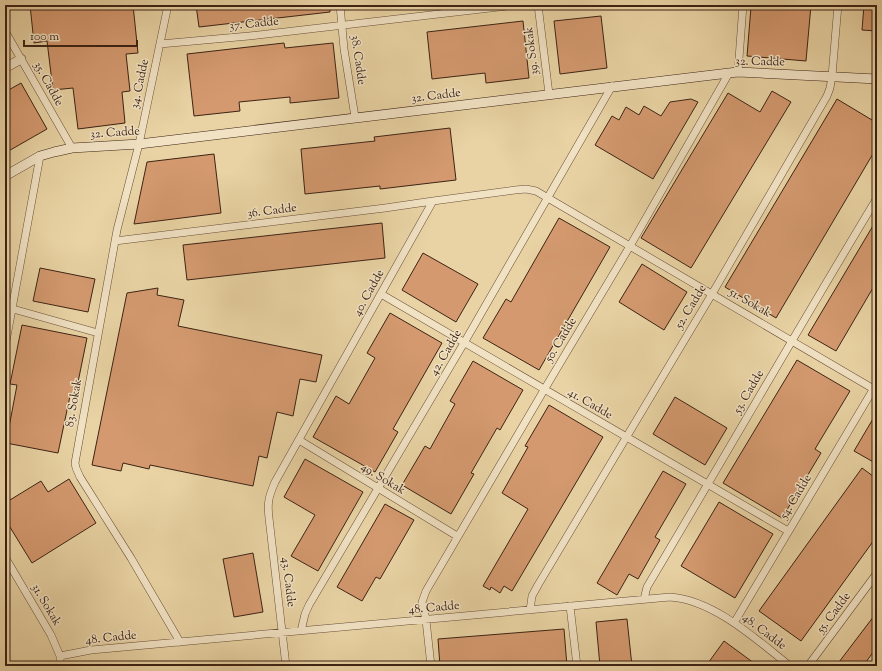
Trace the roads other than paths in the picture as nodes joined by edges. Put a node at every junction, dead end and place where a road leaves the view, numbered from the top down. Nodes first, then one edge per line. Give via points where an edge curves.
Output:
1 (168, 5) edge
2 (340, 5) edge
3 (516, 5) edge
4 (538, 5) edge
5 (743, 5) edge
6 (838, 5) edge
7 (342, 26) junction
8 (5, 31) edge
9 (160, 44) junction
10 (21, 59) junction
11 (5, 68) edge
12 (733, 73) junction
13 (832, 76) junction
14 (877, 79) edge
15 (612, 86) junction
16 (549, 94) junction
17 (355, 117) junction
18 (139, 144) junction
19 (72, 148) junction
20 (40, 156) junction
21 (5, 176) edge
22 (548, 198) junction
23 (877, 198) edge
24 (433, 201) junction
25 (114, 241) junction
26 (630, 246) junction
27 (382, 294) junction
28 (712, 294) junction
29 (13, 309) junction
30 (98, 333) junction
31 (791, 340) junction
32 (464, 343) junction
33 (5, 347) edge
34 (876, 387) edge
35 (544, 390) junction
36 (626, 437) junction
37 (298, 440) junction
38 (708, 484) junction
39 (378, 489) junction
40 (268, 500) joint
41 (788, 531) junction
42 (457, 536) junction
43 (5, 557) edge
44 (877, 573) edge
45 (644, 599) junction
46 (570, 606) junction
47 (530, 610) junction
48 (426, 620) junction
49 (734, 623) junction
50 (301, 631) junction
51 (283, 632) junction
52 (180, 642) junction
53 (60, 656) junction
54 (60, 666) edge
55 (286, 666) edge
56 (431, 666) edge
57 (577, 666) edge
58 (790, 666) edge
59 (808, 666) edge

1 - 9 street, 34. Cadde
2 - 7 street, 38. Cadde
3 - 7 street, 37. Cadde
4 - 16 street, 39. Sokak
5 - 12 street, 50. Cadde
6 - 13 street, 52. Cadde
7 - 9 street, 37. Cadde
7 - 17 street, 38. Cadde
8 - 10 street, 35. Cadde
9 - 18 street, 34. Cadde
10 - 11 street
10 - 19 street, 35. Cadde
12 - 13 street, 32. Cadde
12 - 15 street, 32. Cadde
12 - 26 street, 50. Cadde
13 - 14 street, 32. Cadde
13 - 28 street, 52. Cadde via 827,96
15 - 16 street, 32. Cadde
15 - 22 street, 42. Cadde
16 - 17 street, 32. Cadde
17 - 18 street, 32. Cadde
18 - 19 street, 32. Cadde
18 - 25 street, 83. Sokak
19 - 20 street, 32. Cadde
20 - 21 street, 32. Cadde
20 - 29 street
22 - 24 street via 526,189
22 - 26 street, 51. Sokak
22 - 32 street, 42. Cadde
23 - 31 street, 53. Cadde
24 - 25 street, 36. Cadde
24 - 27 street, 40. Cadde
25 - 30 street, 83. Sokak
26 - 28 street, 51. Sokak
26 - 35 street, 50. Cadde
27 - 32 street, 41. Cadde
27 - 37 street, 40. Cadde
28 - 31 street, 51. Sokak
28 - 36 street, 52. Cadde
29 - 30 street
29 - 33 street
30 - 52 street, 83. Sokak via 76,454 76,468
31 - 34 street, 51. Sokak
31 - 38 street, 53. Cadde
32 - 35 street, 41. Cadde
32 - 39 street, 42. Cadde
34 - 41 street, 54. Cadde
35 - 36 street, 41. Cadde
35 - 42 street, 50. Cadde
36 - 38 street, 41. Cadde
36 - 47 street, 52. Cadde via 538,585 532,596
37 - 39 street, 49. Sokak
37 - 40 street, 40. Cadde
38 - 41 street, 41. Cadde
38 - 45 street, 53. Cadde via 647,587
39 - 42 street, 49. Sokak
39 - 50 street, 42. Cadde via 309,605
40 - 51 street, 43. Cadde
41 - 49 street, 54. Cadde
42 - 48 street, 50. Cadde via 423,598
43 - 53 street, 31. Sokak via 51,635
44 - 59 street, 55. Cadde
45 - 46 street, 48. Cadde
45 - 49 street, 48. Cadde via 687,599
46 - 47 street, 48. Cadde
46 - 57 street
47 - 48 street, 48. Cadde
48 - 50 street, 48. Cadde
48 - 56 street, 50. Cadde
49 - 58 street, 48. Cadde
50 - 51 street, 48. Cadde
51 - 52 street, 48. Cadde
51 - 55 street, 43. Cadde
52 - 53 street, 48. Cadde via 91,650
53 - 54 street, 31. Sokak

